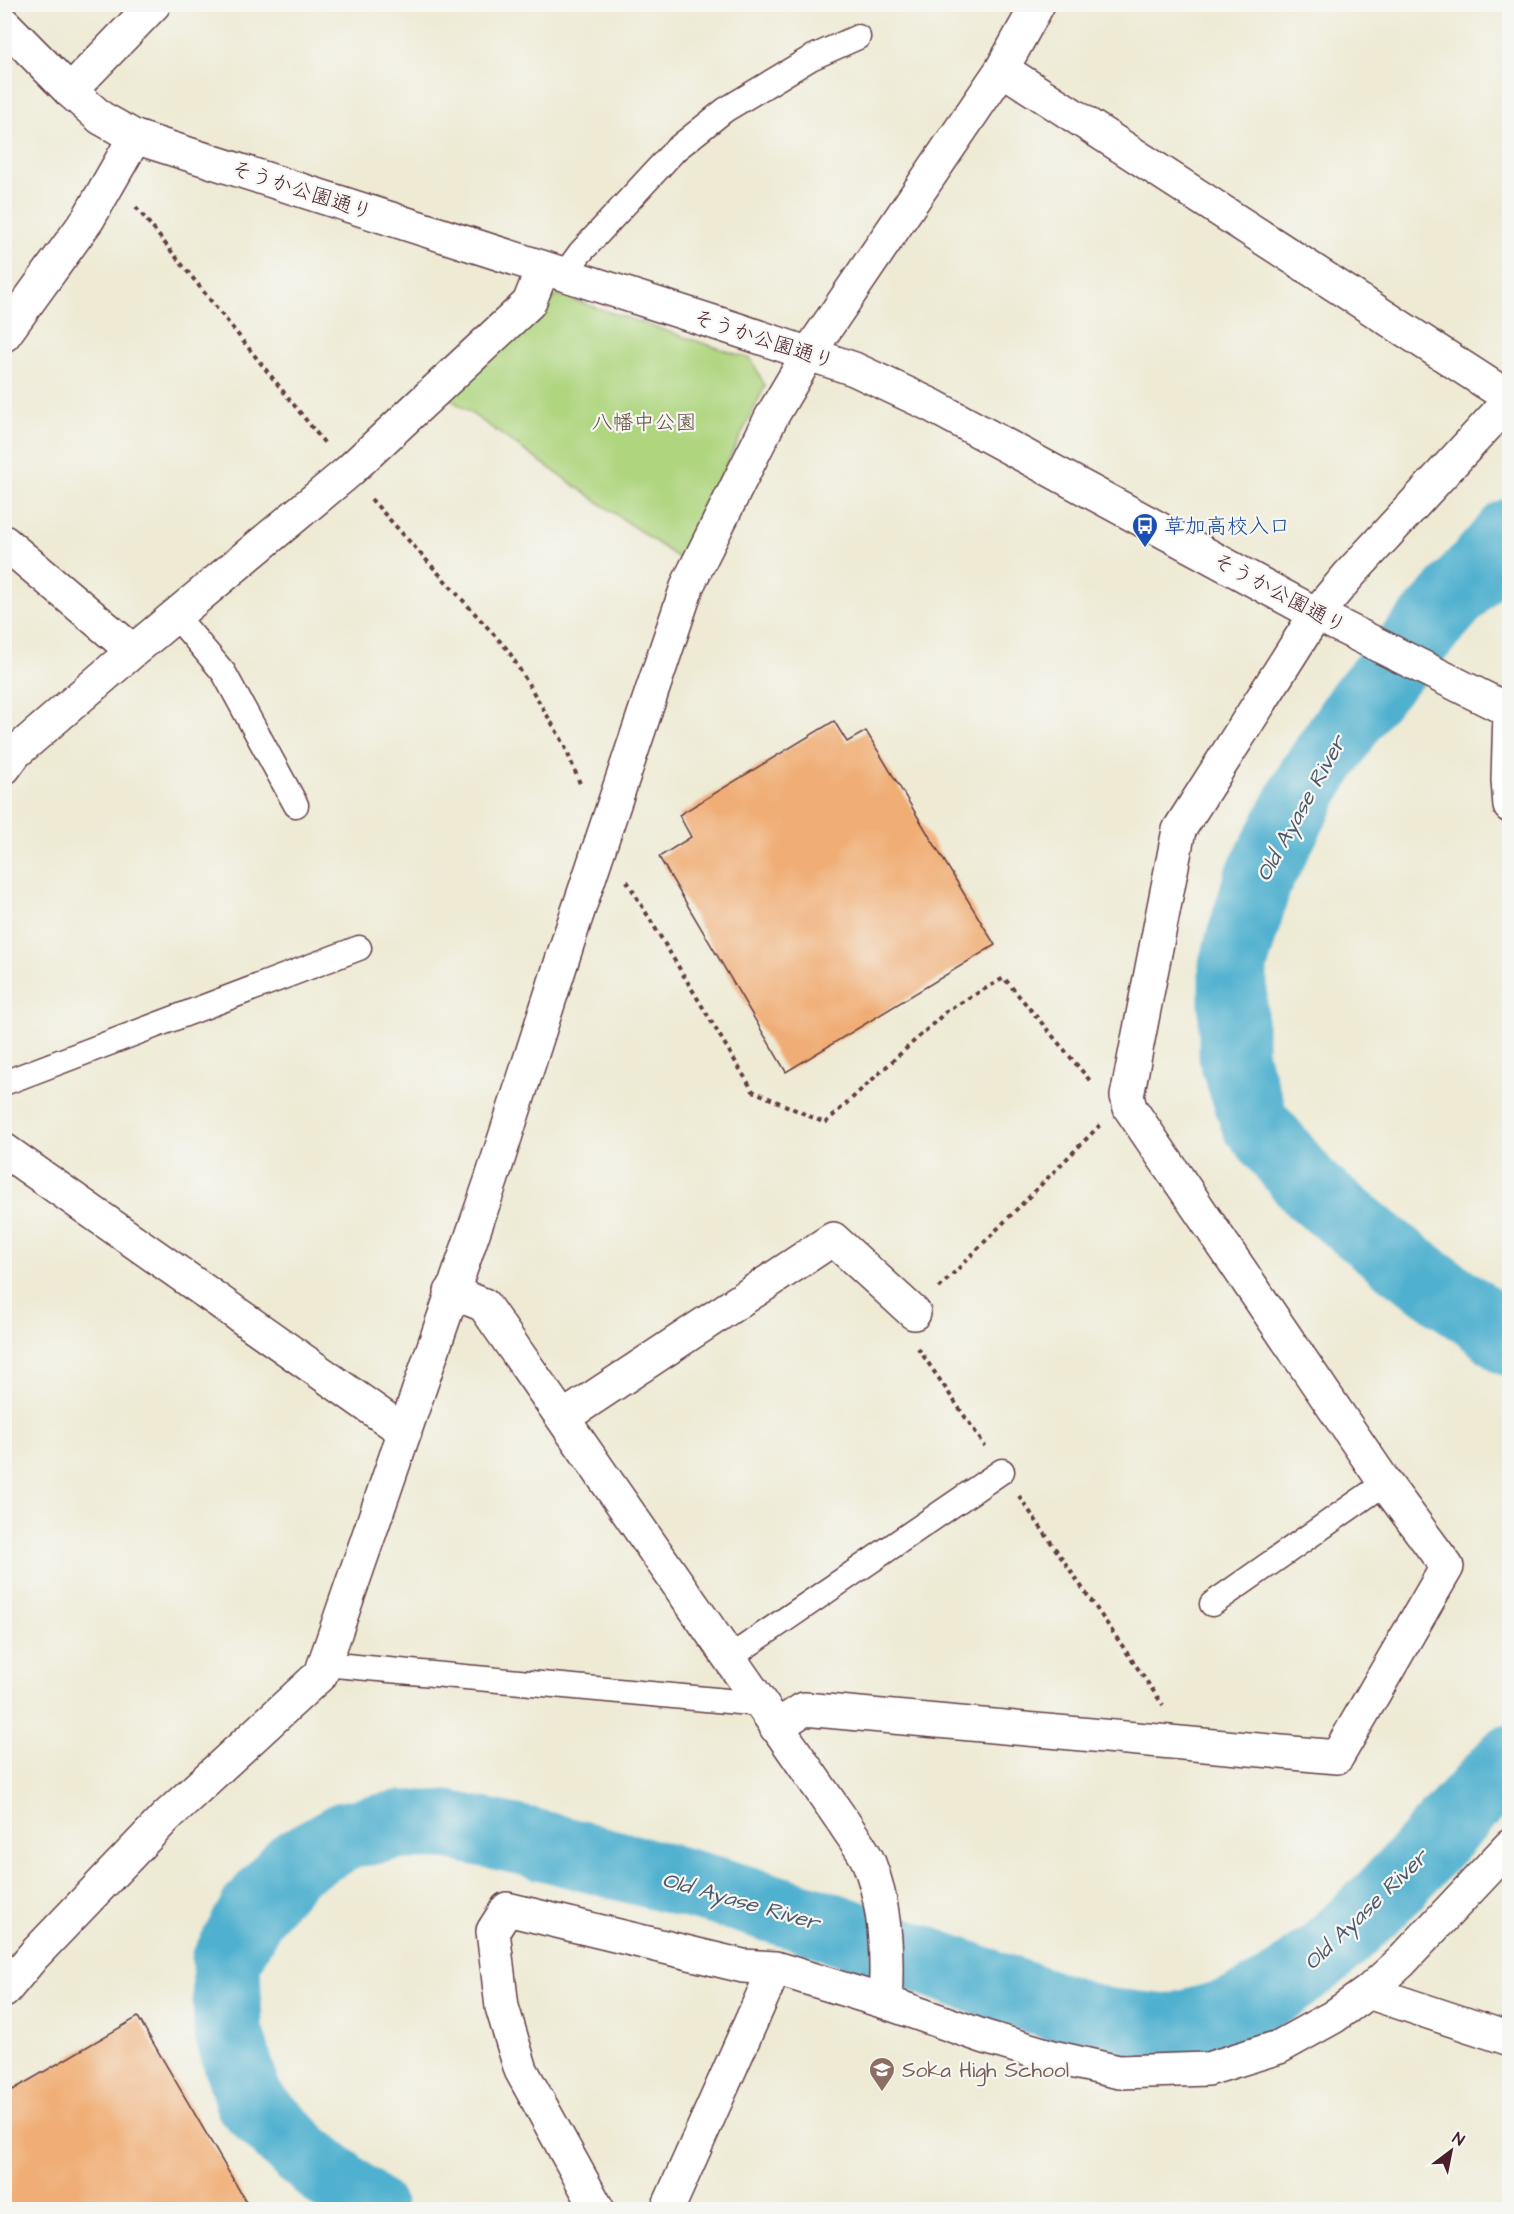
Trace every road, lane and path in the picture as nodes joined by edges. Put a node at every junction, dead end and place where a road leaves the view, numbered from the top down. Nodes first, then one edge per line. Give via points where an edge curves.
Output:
1 (154, 4) edge
2 (1038, 4) edge
3 (4, 24) edge
4 (858, 37) dead end
5 (1002, 69) junction
6 (70, 91) junction
7 (135, 137) junction
8 (554, 271) junction
9 (4, 335) edge
10 (809, 353) junction
11 (1509, 399) edge
12 (4, 542) edge
13 (176, 616) junction
14 (1330, 620) junction
15 (133, 651) junction
16 (1509, 711) edge
17 (8, 756) edge
18 (296, 805) dead end
19 (1509, 806) edge
20 (359, 948) dead end
21 (4, 1083) edge
22 (1127, 1096) junction
23 (4, 1150) edge
24 (451, 1292) junction
25 (914, 1313) junction
26 (564, 1417) junction
27 (405, 1432) junction
28 (1002, 1471) junction
29 (1385, 1484) junction
30 (1212, 1604) dead end
31 (729, 1658) junction
32 (324, 1664) junction
33 (768, 1716) junction
34 (1191, 1745) junction
35 (1509, 1846) edge
36 (775, 1968) junction
37 (5, 1989) edge
38 (886, 1992) junction
39 (1368, 1992) junction
40 (1509, 2039) edge
41 (598, 2210) edge
42 (667, 2210) edge

1 - 6 street
2 - 5 street
3 - 6 street, そうか公園通り
4 - 8 lane via 811,58 725,110 675,150 580,253
5 - 10 street
5 - 11 street
6 - 7 street, そうか公園通り via 101,118
7 - 8 street, そうか公園通り
7 - 9 street via 88,219
8 - 10 street, そうか公園通り
8 - 13 street via 529,303 348,472
10 - 14 street, そうか公園通り via 931,405
10 - 24 street via 772,416 688,584
11 - 14 street via 1349,575
12 - 15 street
13 - 15 street
13 - 18 lane via 224,673
14 - 16 street, そうか公園通り
14 - 22 street via 1179,830
15 - 17 street
16 - 19 street
20 - 21 lane
22 - 25 path
22 - 29 street via 1130,1108
23 - 27 street
24 - 26 street via 484,1305
24 - 27 street
25 - 26 street via 833,1239
25 - 28 path via 902,1325
26 - 31 street
27 - 32 street
28 - 31 lane
28 - 34 path
29 - 30 lane
29 - 34 street via 1447,1568 1337,1757
31 - 33 street
32 - 33 lane
32 - 37 street via 321,1674 166,1817
33 - 34 street via 804,1709
33 - 38 street via 868,1861 883,1909
35 - 39 street
36 - 38 street
36 - 41 street via 743,1966 507,1909 493,1931 502,2007 521,2070
36 - 42 street
38 - 39 street via 985,2037 1119,2072 1208,2069 1279,2047
39 - 40 street

